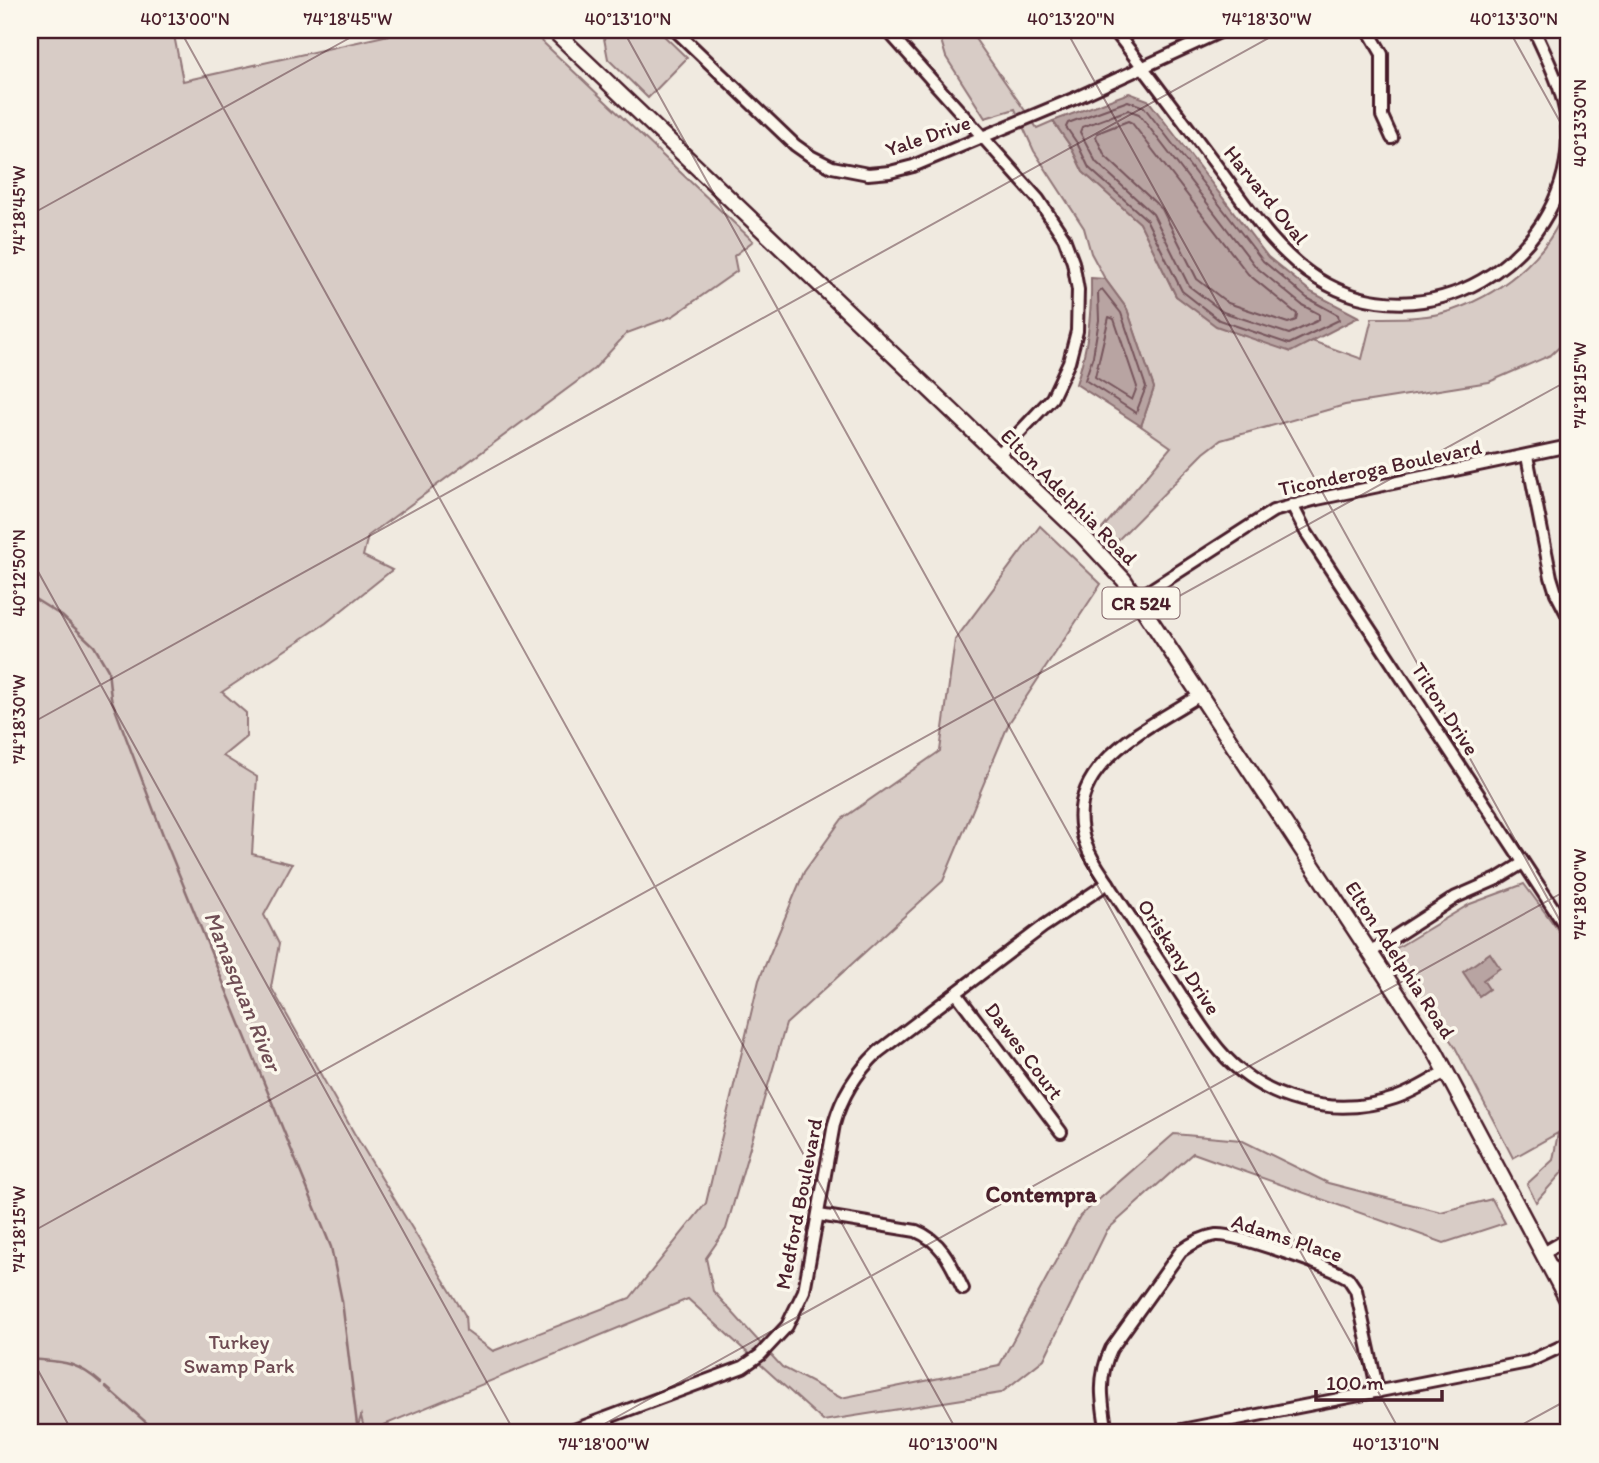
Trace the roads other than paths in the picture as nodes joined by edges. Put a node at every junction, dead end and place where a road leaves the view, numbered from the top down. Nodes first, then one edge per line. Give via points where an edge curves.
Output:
1 (553, 30) edge
2 (675, 30) edge
3 (887, 30) edge
4 (1114, 30) edge
5 (1224, 30) edge
6 (1368, 30) edge
7 (1534, 30) edge
8 (1144, 68) junction
9 (982, 138) junction
10 (1392, 138) dead end
11 (1569, 446) edge
12 (998, 455) junction
13 (1527, 456) junction
14 (1292, 505) junction
15 (1138, 598) junction
16 (1569, 618) edge
17 (1200, 695) junction
18 (1523, 863) junction
19 (1108, 883) junction
20 (1569, 932) edge
21 (1370, 952) junction
22 (956, 993) junction
23 (1447, 1071) junction
24 (1061, 1132) dead end
25 (819, 1214) junction
26 (1569, 1238) edge
27 (1543, 1253) junction
28 (962, 1289) dead end
29 (1569, 1303) edge
30 (1569, 1343) edge
31 (1378, 1392) junction
32 (607, 1419) junction
33 (1227, 1421) junction
34 (566, 1433) edge
35 (611, 1433) edge
36 (1107, 1433) edge
37 (1166, 1433) edge
38 (1229, 1433) edge

1 - 12 main road, Elton Adelphia Road / CR 524
2 - 9 street, Yale Drive via 795,145 832,167 868,174 890,172
3 - 9 street
4 - 8 street, Harvard Oval
5 - 8 street, Yale Drive
6 - 10 street via 1382,54 1382,116
7 - 8 street, Harvard Oval via 1566,110 1568,140 1558,195 1530,241 1497,272 1461,291 1415,301 1355,295 1305,270 1267,232
8 - 9 street, Yale Drive
9 - 12 street via 1038,199 1064,238 1078,290 1077,331 1052,398
11 - 13 street, Ticonderoga Boulevard
12 - 15 main road, Elton Adelphia Road / CR 524 via 1112,566
13 - 14 street, Ticonderoga Boulevard
13 - 16 street via 1551,577
14 - 15 street, Ticonderoga Boulevard via 1248,526
14 - 18 street, Tilton Drive
15 - 17 main road, Elton Adelphia Road / CR 524
17 - 19 street, Oriskany Drive via 1114,751 1088,784 1082,804 1083,837
17 - 21 main road, Elton Adelphia Road / CR 524
18 - 20 street, Tilton Drive
18 - 21 street via 1456,897
19 - 22 street, Medford Boulevard
19 - 23 street, Oriskany Drive via 1221,1052 1270,1090 1307,1103 1347,1107 1398,1097
21 - 23 main road, Elton Adelphia Road / CR 524
22 - 24 street, Dawes Court
22 - 25 street, Medford Boulevard via 878,1052 850,1084 834,1124
23 - 27 main road, Elton Adelphia Road / CR 524
25 - 28 street via 926,1235 942,1248
25 - 32 street, Medford Boulevard via 800,1304 760,1355 734,1371
26 - 27 street
27 - 29 main road, Elton Adelphia Road / CR 524
30 - 31 street via 1528,1362
31 - 33 street
31 - 36 street, Adams Place via 1356,1290 1348,1278 1240,1238 1213,1236 1181,1251 1111,1349 1101,1382
32 - 34 street, Medford Boulevard
32 - 35 street
33 - 37 street
33 - 38 street

